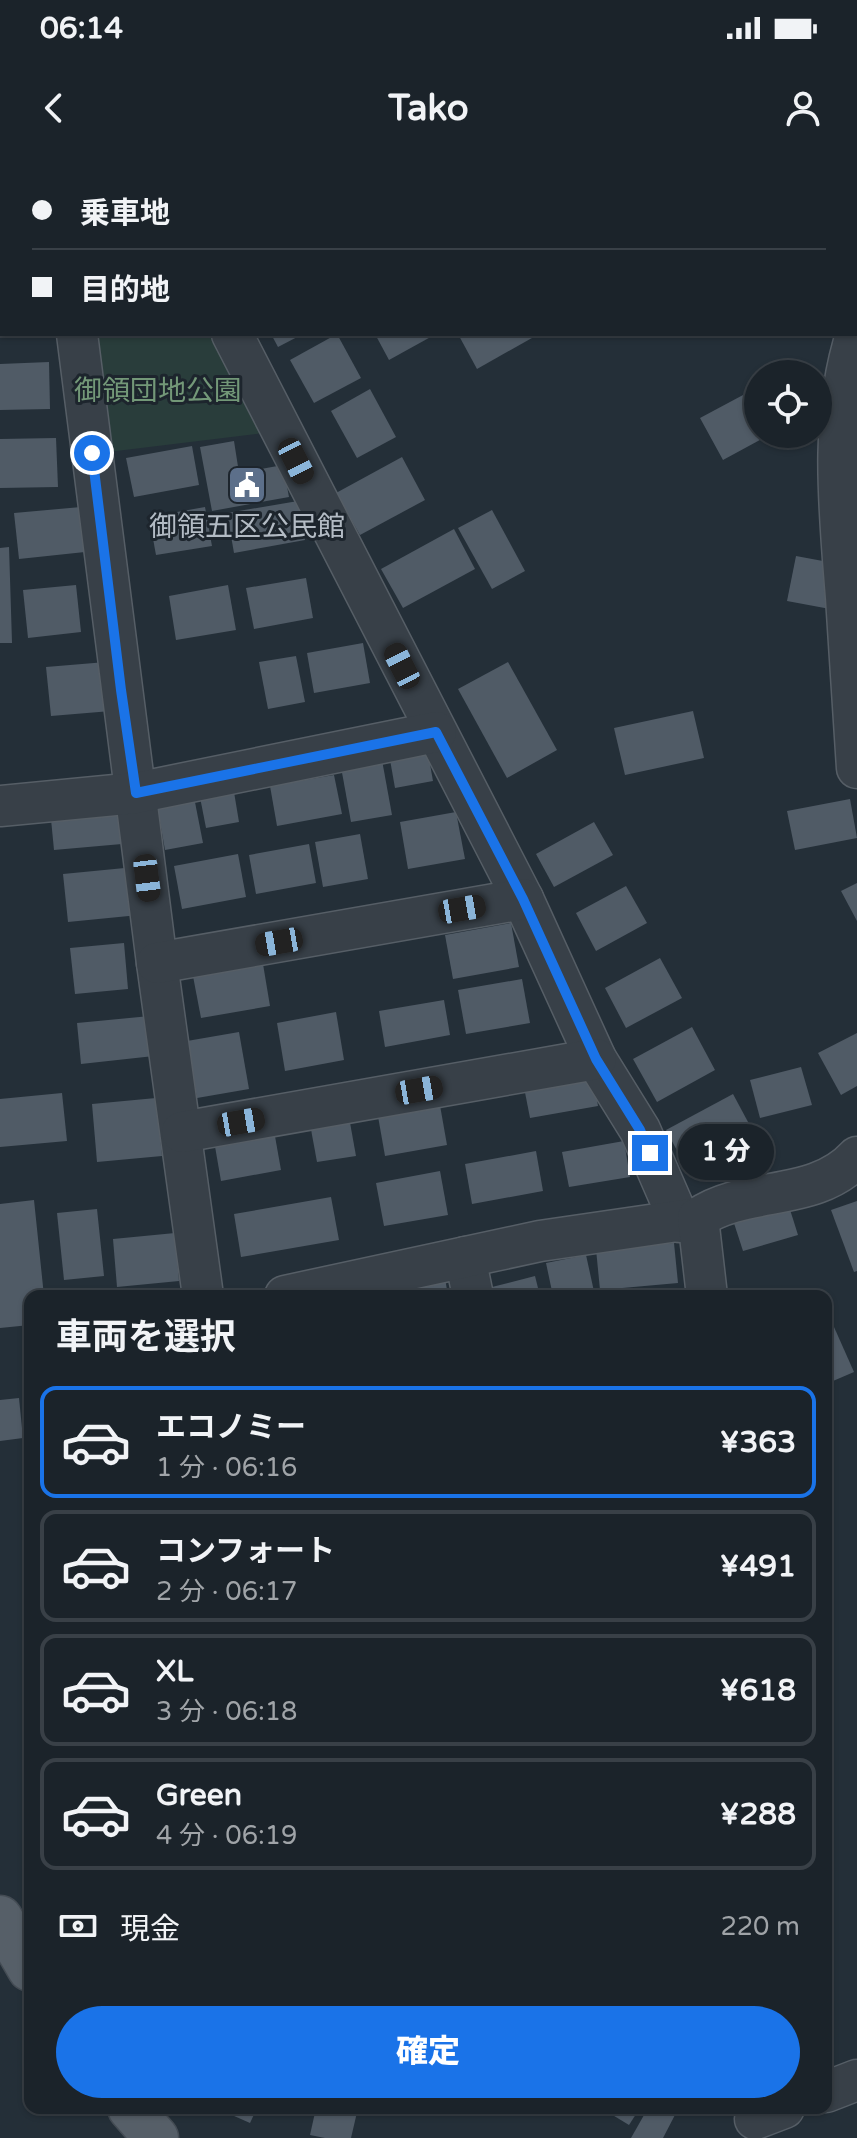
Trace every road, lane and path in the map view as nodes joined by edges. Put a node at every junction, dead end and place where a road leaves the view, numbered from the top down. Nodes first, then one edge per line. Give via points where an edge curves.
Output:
1 (77, 336) edge
2 (233, 336) edge
3 (856, 336) edge
4 (436, 732) junction
5 (857, 768) edge
6 (136, 793) junction
7 (0, 806) edge
8 (523, 899) junction
9 (157, 963) junction
10 (596, 1059) junction
11 (182, 1132) junction
12 (857, 1157) edge
13 (689, 1220) junction
14 (465, 1257) junction
15 (202, 1290) edge
16 (313, 1290) edge
17 (472, 1290) edge
18 (706, 1290) edge
19 (0, 1918) edge
20 (24, 1959) edge
21 (857, 2080) edge
22 (832, 2090) edge
23 (135, 2114) edge
24 (156, 2138) edge

1 - 6 street
2 - 4 street
3 - 5 street via 844,387 837,482
4 - 6 street
4 - 8 street
6 - 7 street
6 - 9 street
8 - 9 street
8 - 10 street
9 - 11 street
10 - 11 street
10 - 13 street
11 - 15 street
12 - 13 street via 832,1178 724,1205
13 - 14 street
13 - 18 street
14 - 16 street
14 - 17 street
19 - 20 main road
21 - 22 street
23 - 24 main road

